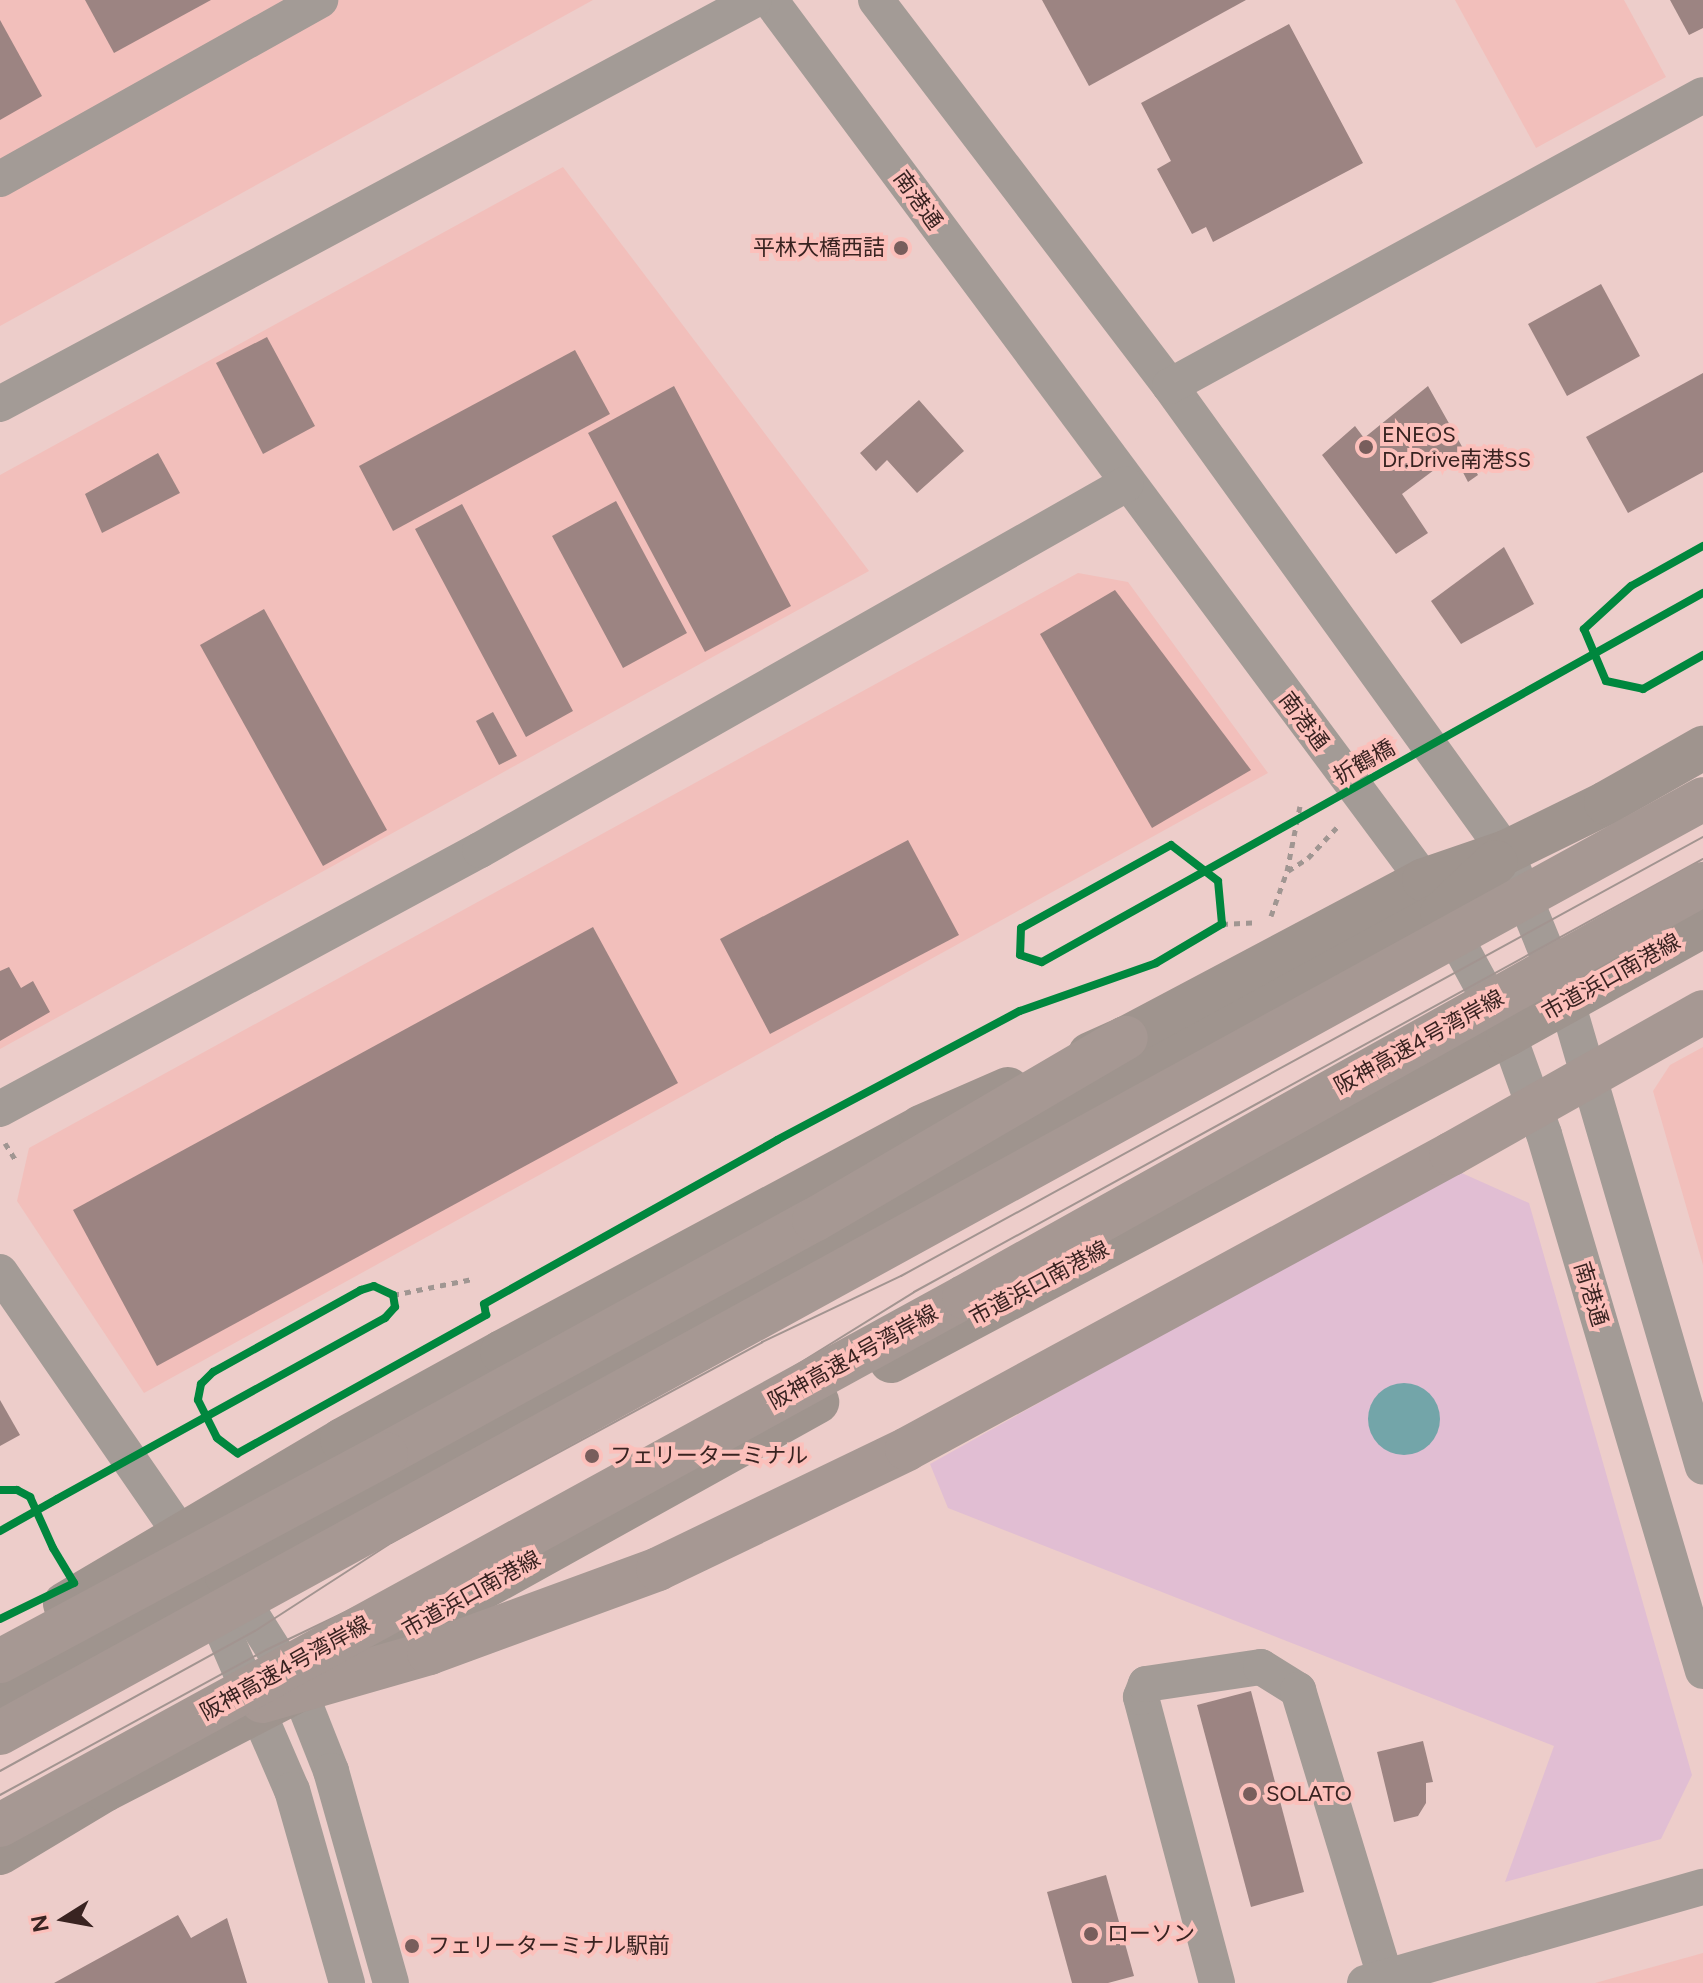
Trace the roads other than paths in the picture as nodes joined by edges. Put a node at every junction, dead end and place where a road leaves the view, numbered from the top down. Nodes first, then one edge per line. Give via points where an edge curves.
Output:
1 (320, 0) edge
2 (754, 0) edge
3 (770, 0) edge
4 (876, 0) edge
5 (1703, 95) edge
6 (0, 179) edge
7 (1170, 386) junction
8 (0, 404) edge
9 (1126, 484) junction
10 (1703, 748) edge
11 (1703, 799) edge
12 (1506, 852) junction
13 (1703, 884) edge
14 (1433, 896) junction
15 (1703, 926) edge
16 (1567, 1002) junction
17 (1703, 1012) edge
18 (1508, 1034) junction
19 (1126, 1038) junction
20 (0, 1109) edge
21 (0, 1272) edge
22 (1703, 1466) edge
23 (181, 1534) junction
24 (216, 1582) junction
25 (0, 1641) edge
26 (0, 1661) edge
27 (1703, 1671) edge
28 (299, 1690) junction
29 (0, 1692) edge
30 (260, 1710) junction
31 (186, 1723) junction
32 (0, 1733) edge
33 (1, 1846) edge
34 (1703, 1887) edge
35 (1375, 1980) edge
36 (347, 1983) edge
37 (391, 1983) edge
38 (1217, 1983) edge

1 - 6 street
2 - 8 street
3 - 9 street, 南港通
4 - 7 street
5 - 7 street
7 - 12 street
9 - 14 street, 南港通
9 - 20 street via 480,850
10 - 12 main road
11 - 32 highway, bridge
12 - 14 main road
12 - 16 street
13 - 31 highway, 阪神高速4号湾岸線, bridge
14 - 18 street, 南港通
14 - 19 main road
14 - 24 main road
15 - 16 main road, 市道浜口南港線
16 - 18 main road, 市道浜口南港線
16 - 22 street
17 - 31 highway, bridge via 907,1449 658,1569 429,1653
18 - 27 street, 南港通 via 1544,1134
18 - 28 main road, 市道浜口南港線 via 885,1364
19 - 23 main road via 921,1127 368,1425
19 - 26 highway, bridge via 828,1213
21 - 23 street
23 - 24 street
23 - 25 main road
24 - 28 street
24 - 29 main road
24 - 30 street
28 - 30 main road, 市道浜口南港線
28 - 37 street via 331,1771
30 - 33 main road, 市道浜口南港線
30 - 36 street via 292,1790
31 - 33 highway, 阪神高速4号湾岸線, bridge
34 - 35 street
35 - 38 street via 1298,1690 1261,1667 1146,1684 1141,1697

